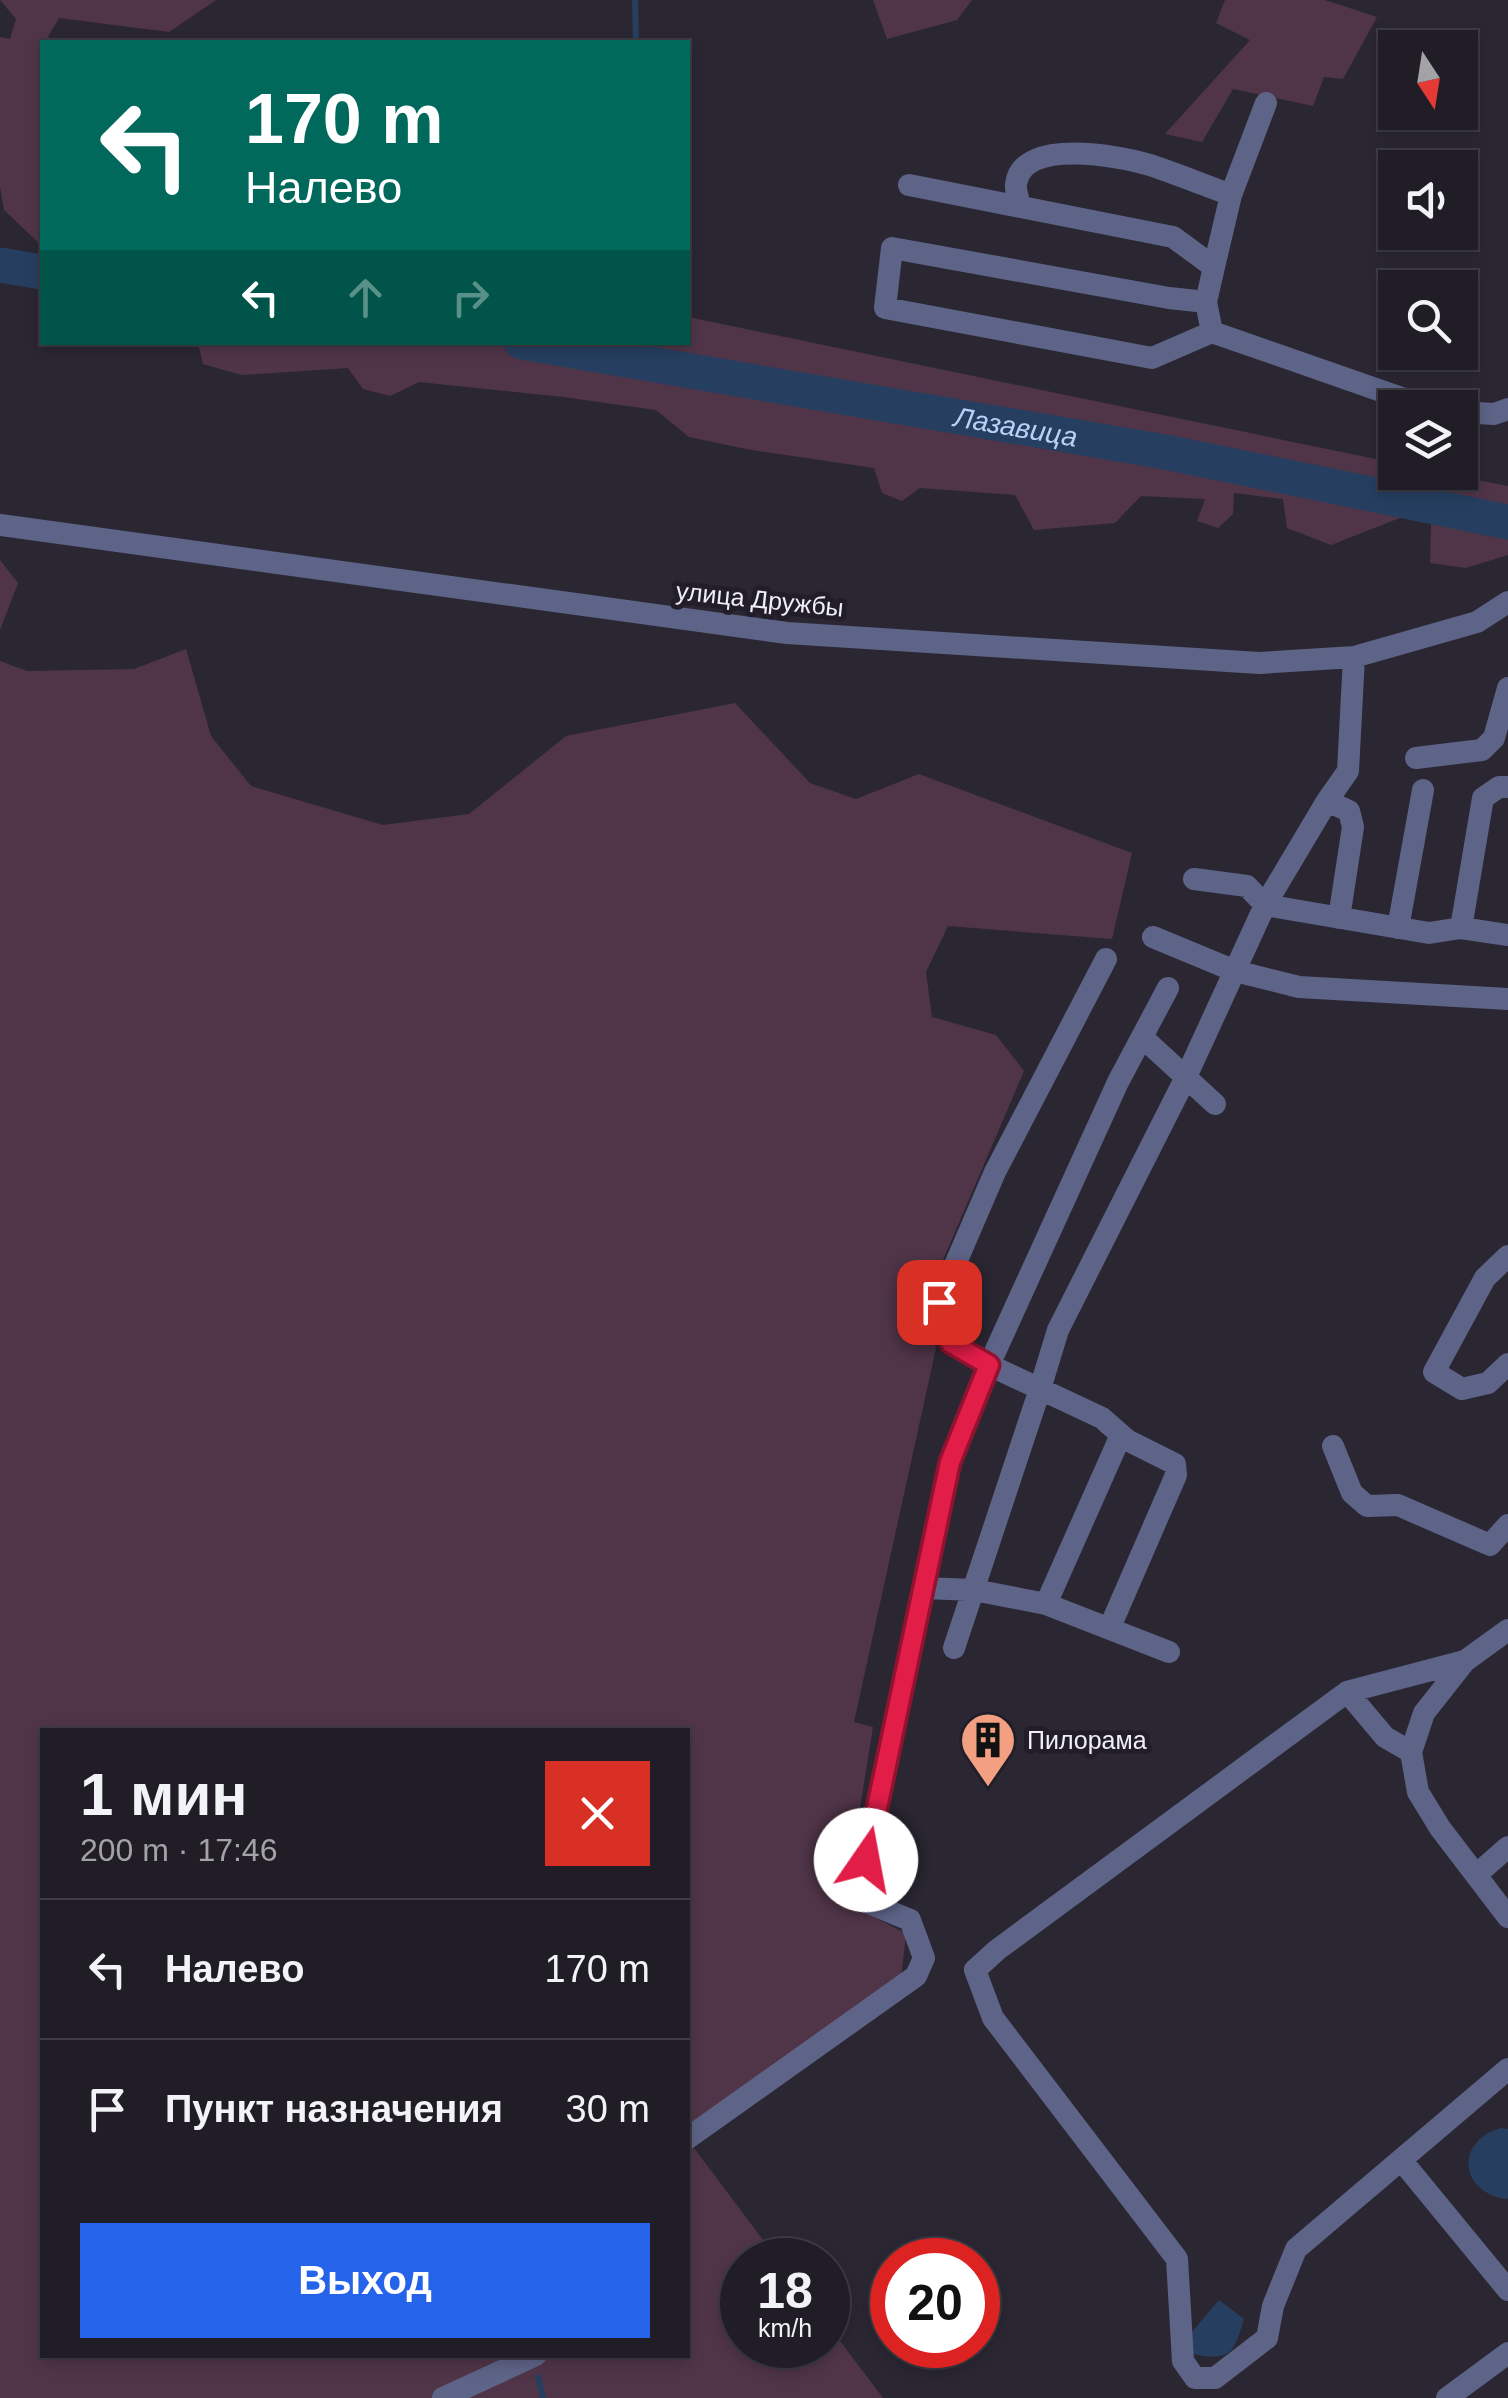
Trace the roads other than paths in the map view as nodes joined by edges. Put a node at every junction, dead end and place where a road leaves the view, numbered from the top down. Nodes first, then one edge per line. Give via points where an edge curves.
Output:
1 (1266, 103) dead end
2 (909, 185) dead end
3 (1231, 195) junction
4 (1020, 207) junction
5 (1214, 267) junction
6 (1206, 302) junction
7 (1212, 332) junction
8 (1378, 390) edge
9 (1508, 409) edge
10 (1478, 413) edge
11 (0, 525) edge
12 (1508, 602) edge
13 (1354, 657) junction
14 (1508, 688) edge
15 (1416, 758) dead end
16 (1508, 787) edge
17 (1422, 790) dead end
18 (1327, 801) junction
19 (1194, 879) dead end
20 (1265, 905) junction
21 (1339, 918) junction
22 (1398, 928) junction
23 (1461, 928) junction
24 (1508, 935) edge
25 (1153, 937) dead end
26 (1106, 959) dead end
27 (1234, 971) junction
28 (1168, 988) dead end
29 (1508, 999) edge
30 (1142, 1037) junction
31 (1186, 1077) junction
32 (1215, 1104) dead end
33 (1508, 1256) edge
34 (1508, 1364) edge
35 (989, 1365) junction
36 (1040, 1389) junction
37 (1121, 1434) junction
38 (1333, 1446) dead end
39 (1508, 1525) edge
40 (924, 1588) junction
41 (974, 1590) junction
42 (1046, 1604) junction
43 (1110, 1626) junction
44 (1508, 1630) edge
45 (954, 1648) dead end
46 (1170, 1652) dead end
47 (1465, 1662) junction
48 (1347, 1692) junction
49 (1411, 1752) junction
50 (1508, 1847) edge
51 (1476, 1875) junction
52 (1508, 1918) edge
53 (1508, 2070) edge
54 (690, 2137) edge
55 (1402, 2161) junction
56 (1508, 2290) edge
57 (1508, 2353) edge
58 (529, 2358) edge
59 (1215, 2378) junction
60 (442, 2398) edge
61 (1230, 2398) edge
62 (1446, 2398) edge

1 - 3 street
2 - 4 street
3 - 4 street via 1146,164 1045,154 1026,164 1016,183
3 - 5 street
4 - 5 street via 1174,236
5 - 6 street
6 - 7 street
6 - 7 street via 892,248 886,308 1152,358
7 - 8 street
9 - 10 street
11 - 13 street, улица Дружбы via 787,634 1260,664
12 - 13 street, улица Дружбы via 1476,622
13 - 18 street via 1348,771
14 - 15 street via 1494,738 1482,750
16 - 23 street via 1483,798
17 - 22 street
18 - 20 street
18 - 21 street via 1349,811 1353,827
19 - 20 street via 1247,886
20 - 21 street
20 - 27 street
21 - 22 street
22 - 23 street
23 - 24 street
25 - 27 street
26 - 35 street via 995,1172 939,1302 951,1343
27 - 29 street via 1300,987
27 - 31 street
28 - 30 street
30 - 31 street
30 - 35 street
31 - 32 street
31 - 36 street via 1058,1330
33 - 34 street via 1484,1278 1434,1372 1462,1389 1488,1383
35 - 36 street
35 - 40 street via 950,1462
36 - 37 street
36 - 41 street
37 - 42 street
37 - 43 street via 1175,1464 1176,1475
38 - 39 street via 1352,1493 1367,1506 1398,1505 1490,1545
40 - 41 street
40 - 54 street via 858,1898 910,1920 924,1958 916,1976
41 - 42 street
41 - 45 street
42 - 43 street
43 - 46 street
44 - 47 street
47 - 48 street
47 - 49 street via 1424,1713
48 - 49 street via 1384,1736
48 - 59 street via 976,1970 993,2018 1177,2258 1184,2361 1195,2378
49 - 51 street via 1418,1792
50 - 51 street
51 - 52 street
53 - 55 street
55 - 56 street
55 - 59 street via 1296,2250 1267,2338
57 - 62 street
58 - 60 street
59 - 61 street

